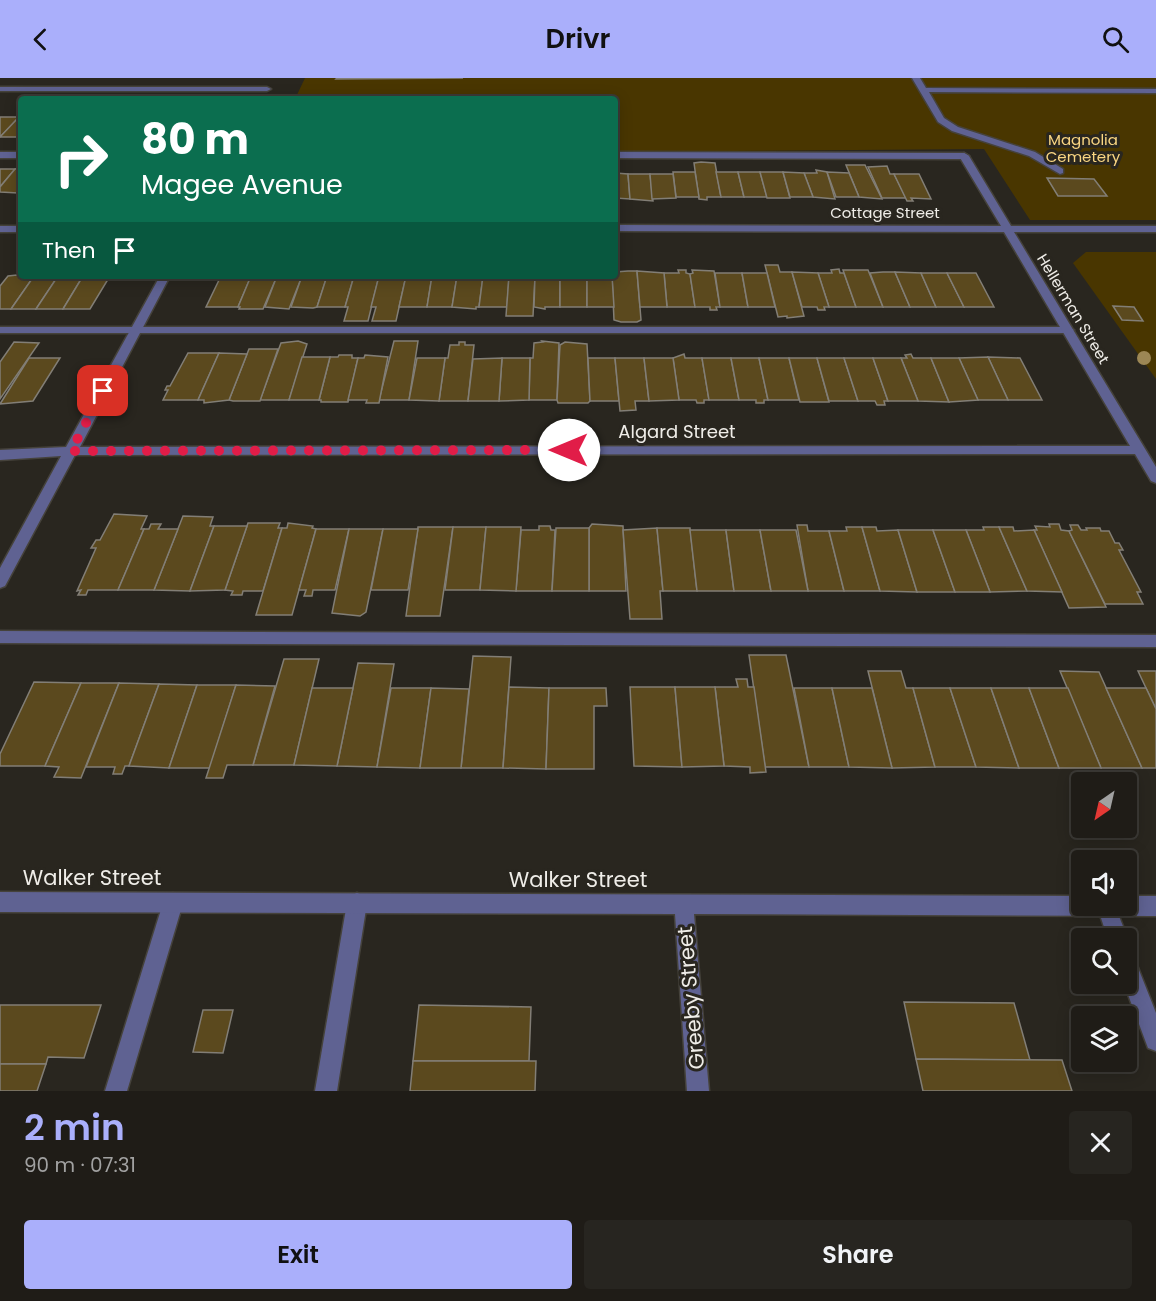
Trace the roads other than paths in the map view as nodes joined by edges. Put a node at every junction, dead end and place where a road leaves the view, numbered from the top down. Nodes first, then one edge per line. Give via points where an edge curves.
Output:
1 (273, 78) edge
2 (916, 78) edge
3 (0, 89) edge
4 (267, 89) junction
5 (924, 90) junction
6 (1156, 91) edge
7 (263, 96) edge
8 (0, 155) edge
9 (18, 155) edge
10 (618, 155) edge
11 (1060, 171) dead end
12 (618, 228) edge
13 (1007, 228) junction
14 (0, 229) edge
15 (18, 229) edge
16 (1156, 229) edge
17 (163, 279) edge
18 (0, 330) edge
19 (136, 330) junction
20 (1068, 330) junction
21 (1139, 450) junction
22 (71, 451) junction
23 (0, 455) edge
24 (1156, 478) edge
25 (0, 582) edge
26 (0, 637) edge
27 (1156, 641) edge
28 (0, 902) edge
29 (172, 903) junction
30 (357, 903) junction
31 (684, 905) junction
32 (1137, 906) edge
33 (1156, 906) edge
34 (1071, 907) edge
35 (1137, 991) edge
36 (1156, 1040) edge
37 (116, 1091) edge
38 (326, 1091) edge
39 (698, 1091) edge

1 - 4 street
2 - 5 street
3 - 4 street
4 - 7 street
5 - 6 street
5 - 11 street via 941,120 1032,154
8 - 9 street
10 - 13 street, Hellerman Street via 964,156
12 - 13 street, Cottage Street
13 - 16 street, Cottage Street
13 - 20 street, Hellerman Street
14 - 15 street
17 - 19 street
18 - 19 street
19 - 20 street
19 - 22 street
20 - 21 street, Hellerman Street
21 - 22 street, Algard Street
21 - 24 street, Hellerman Street
22 - 23 street, Algard Street
22 - 25 street
26 - 27 street
28 - 29 street, Walker Street
29 - 30 street, Walker Street
29 - 37 street
30 - 31 street, Walker Street
30 - 38 street
31 - 34 street, Walker Street
31 - 39 street, Greeby Street
32 - 33 street, Walker Street
35 - 36 street

